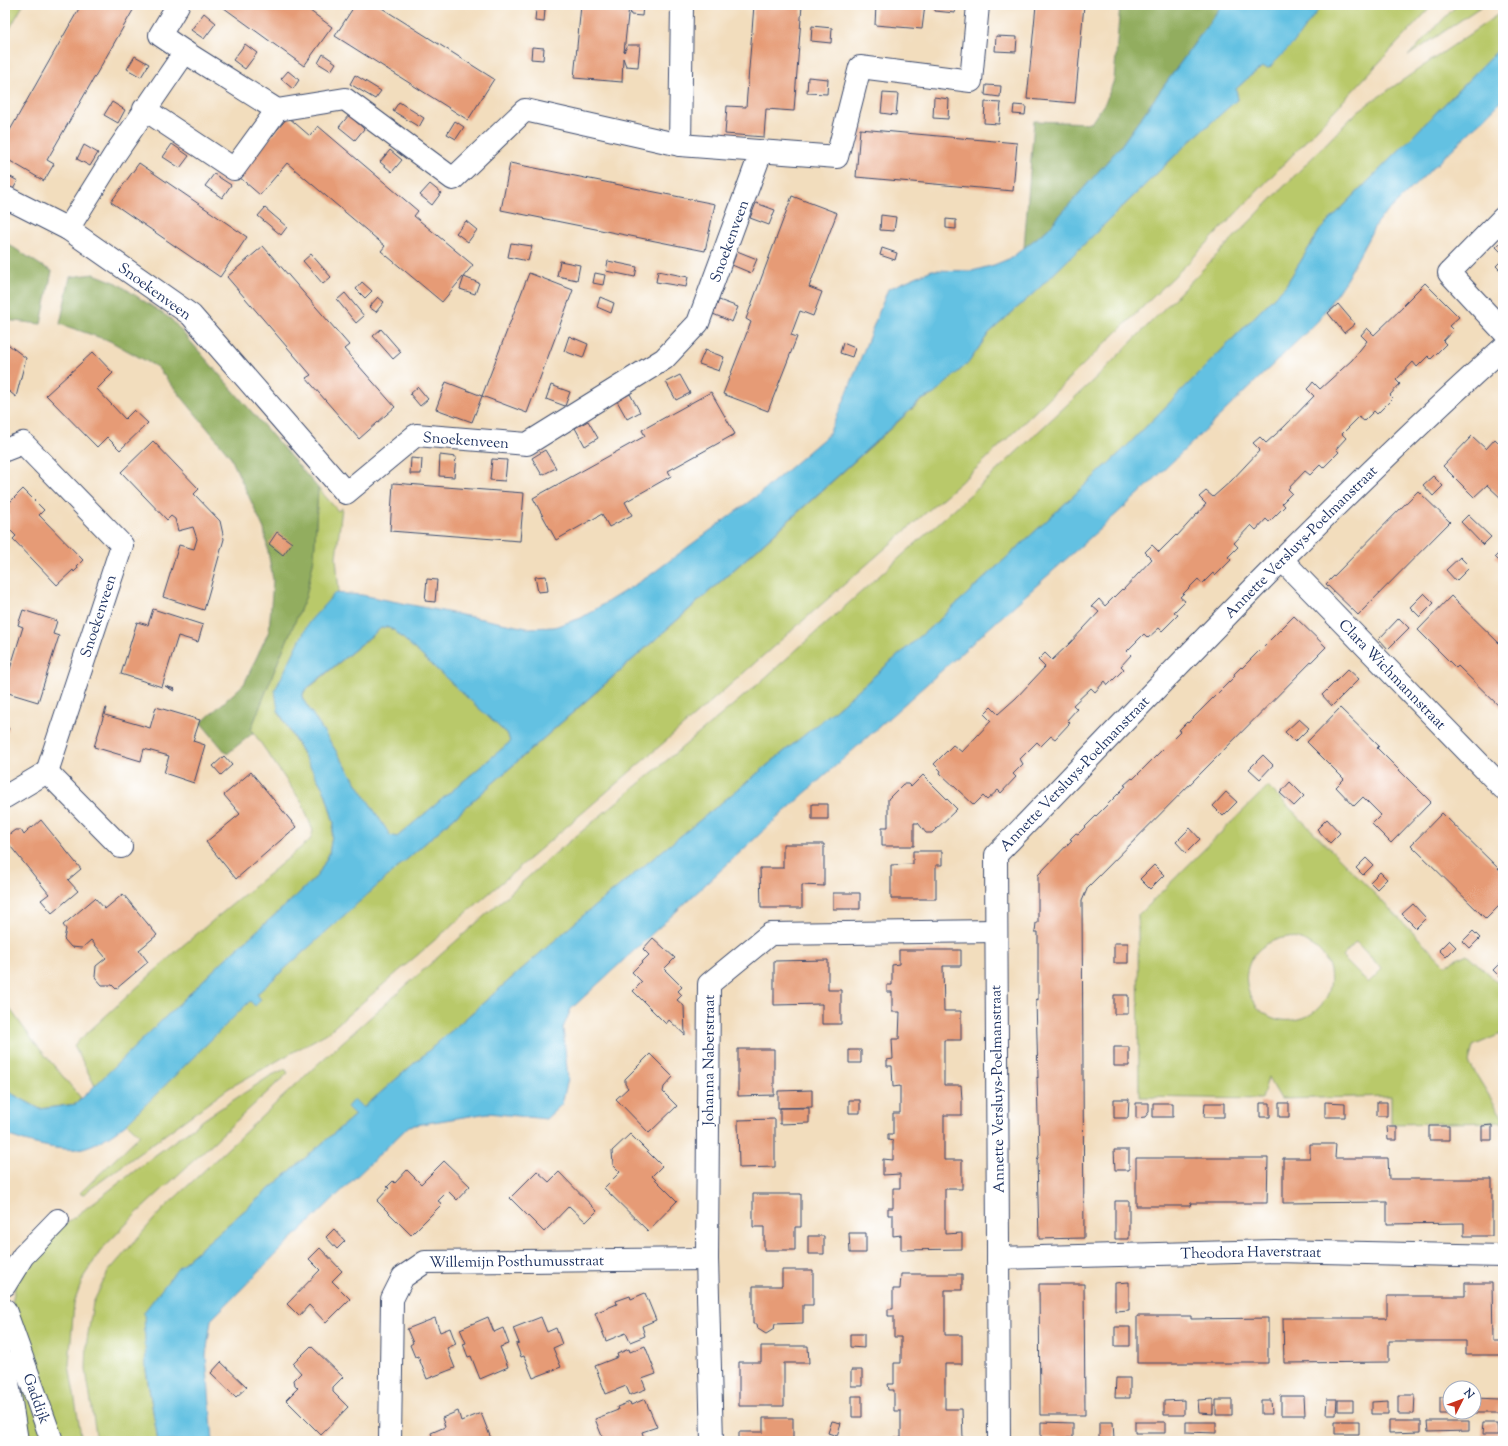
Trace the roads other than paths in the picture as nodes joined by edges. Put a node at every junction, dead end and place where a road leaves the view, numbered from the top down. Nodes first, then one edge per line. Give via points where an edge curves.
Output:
1 (178, 5) edge
2 (682, 5) edge
3 (978, 5) edge
4 (185, 52) junction
5 (144, 110) junction
6 (277, 110) junction
7 (680, 145) junction
8 (762, 152) junction
9 (7, 198) dead end
10 (1503, 218) edge
11 (68, 229) junction
12 (1503, 331) edge
13 (1503, 348) edge
14 (5, 450) edge
15 (1282, 560) junction
16 (47, 772) junction
17 (1503, 788) edge
18 (5, 797) edge
19 (121, 847) dead end
20 (996, 931) junction
21 (58, 1220) dead end
22 (1503, 1256) edge
23 (998, 1258) junction
24 (707, 1259) junction
25 (5, 1285) edge
26 (5, 1310) edge
27 (5, 1363) edge
28 (17, 1441) edge
29 (52, 1441) edge
30 (390, 1441) edge
31 (712, 1441) edge
32 (999, 1441) edge

1 - 4 street via 160,35
2 - 7 street
3 - 8 street via 971,81 860,67 837,157
4 - 5 street
4 - 6 street
5 - 6 street via 234,169
5 - 11 street
6 - 7 street via 345,99 453,179 525,110
7 - 8 street
8 - 11 street, Snoekenveen via 698,323 664,360 527,444 416,435 346,493 191,315
9 - 11 street, Snoekenveen
10 - 12 street via 1449,273
13 - 15 street, Annette Versluys-Poelmanstraat via 1421,422
14 - 16 street, Snoekenveen via 23,444 122,545
15 - 17 street, Clara Wichmannstraat
15 - 20 street, Annette Versluys-Poelmanstraat via 996,855
16 - 18 street
16 - 19 street
20 - 23 street, Annette Versluys-Poelmanstraat
20 - 24 street, Johanna Naberstraat via 770,934 709,984
21 - 25 street via 23,1256
22 - 23 street, Theodora Haverstraat via 1275,1251
23 - 32 street, Annette Versluys-Poelmanstraat
24 - 30 street, Willemijn Posthumusstraat via 425,1262 403,1277 392,1298
24 - 31 street, Johanna Naberstraat
26 - 29 street, Gaddijk
27 - 28 street, Gaddijk

